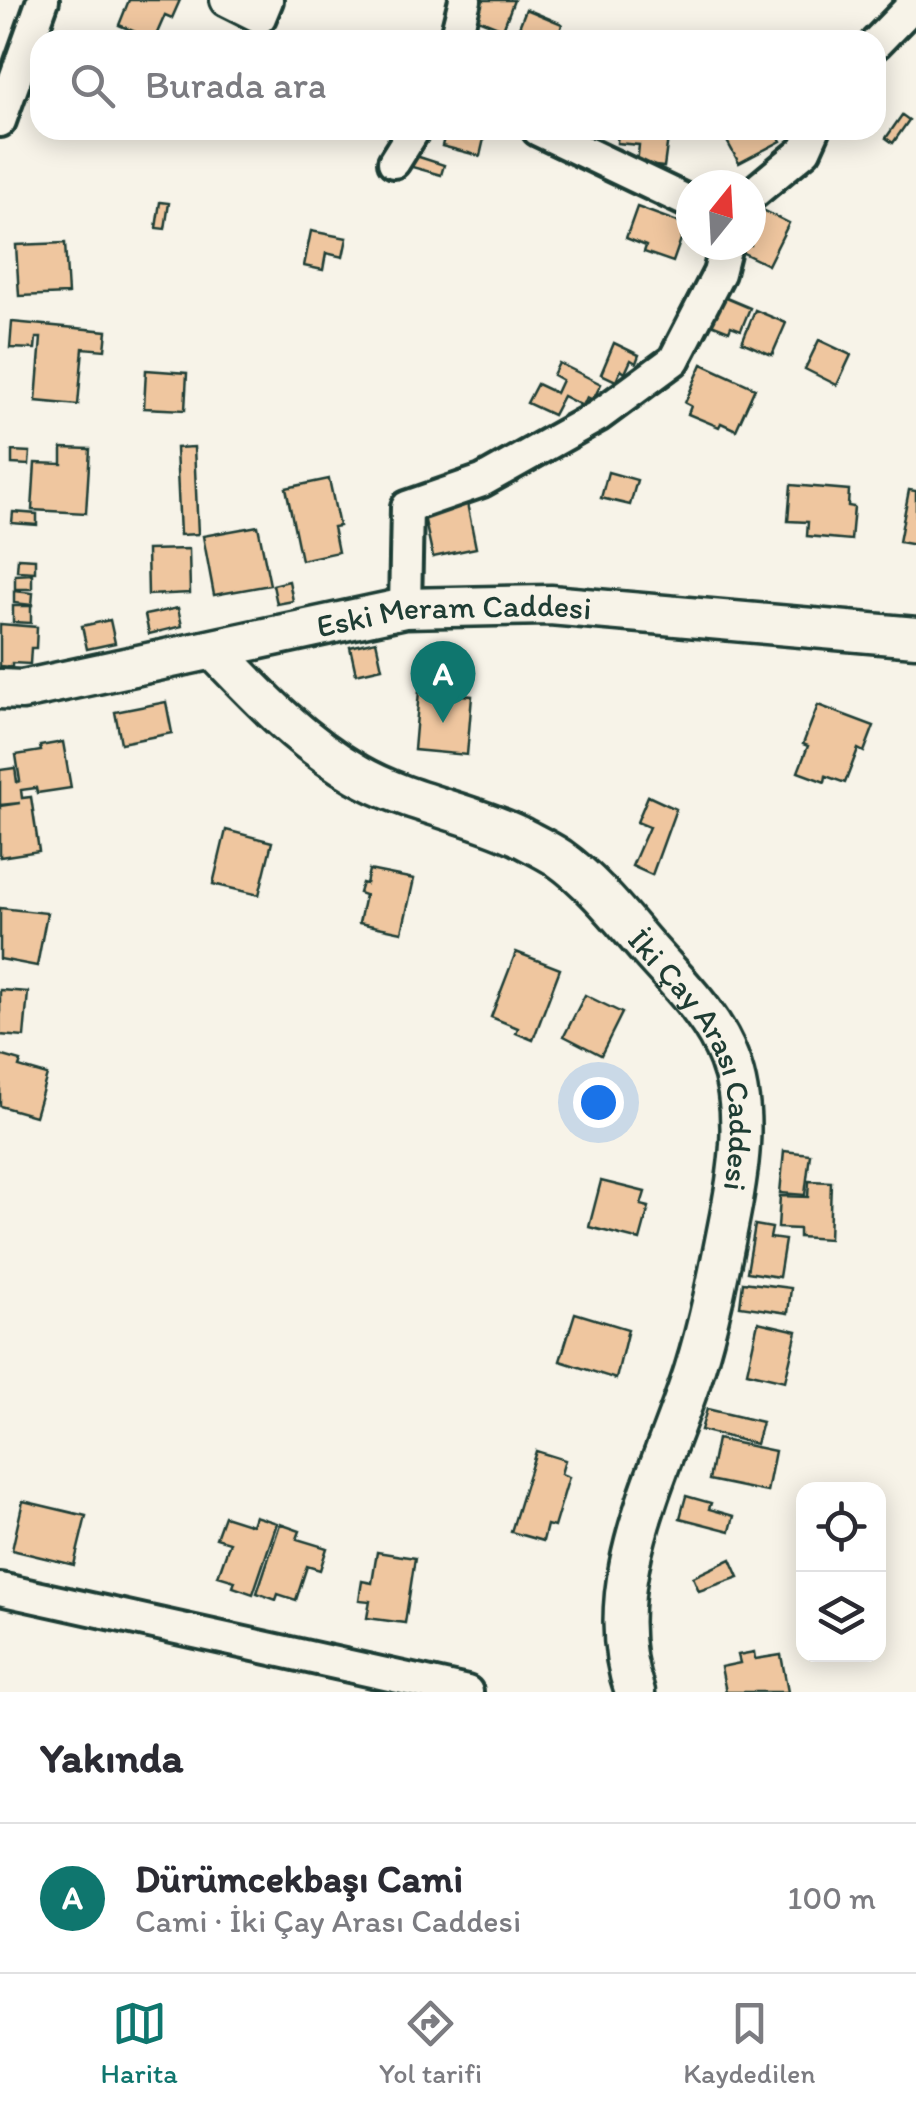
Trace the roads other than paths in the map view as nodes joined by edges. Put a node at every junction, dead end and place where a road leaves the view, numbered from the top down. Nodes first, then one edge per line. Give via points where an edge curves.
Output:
1 (43, 0) edge
2 (226, 0) edge
3 (266, 0) edge
4 (466, 0) edge
5 (916, 2) edge
6 (32, 30) edge
7 (458, 30) edge
8 (886, 32) edge
9 (30, 37) edge
10 (0, 121) edge
11 (408, 140) edge
12 (559, 140) edge
13 (810, 140) edge
14 (394, 162) dead end
15 (766, 183) edge
16 (676, 195) edge
17 (722, 260) edge
18 (405, 608) junction
19 (916, 637) edge
20 (214, 650) junction
21 (0, 690) edge
22 (0, 1589) edge
23 (468, 1692) edge
24 (635, 1692) edge

1 - 6 street
2 - 3 street via 260,17
4 - 7 street
5 - 8 street
9 - 10 street
11 - 14 street
12 - 16 street
13 - 15 street
17 - 18 street via 674,360 598,416 499,472 407,507
18 - 19 street, Eski Meram Caddesi via 550,606
18 - 20 street, Eski Meram Caddesi
20 - 21 street, Eski Meram Caddesi
20 - 24 street, İki Çay Arası Caddesi via 316,749 361,776 476,818 558,858 598,892 707,1017 729,1059 740,1102 740,1162 695,1368 654,1480 628,1579 625,1628
22 - 23 street

